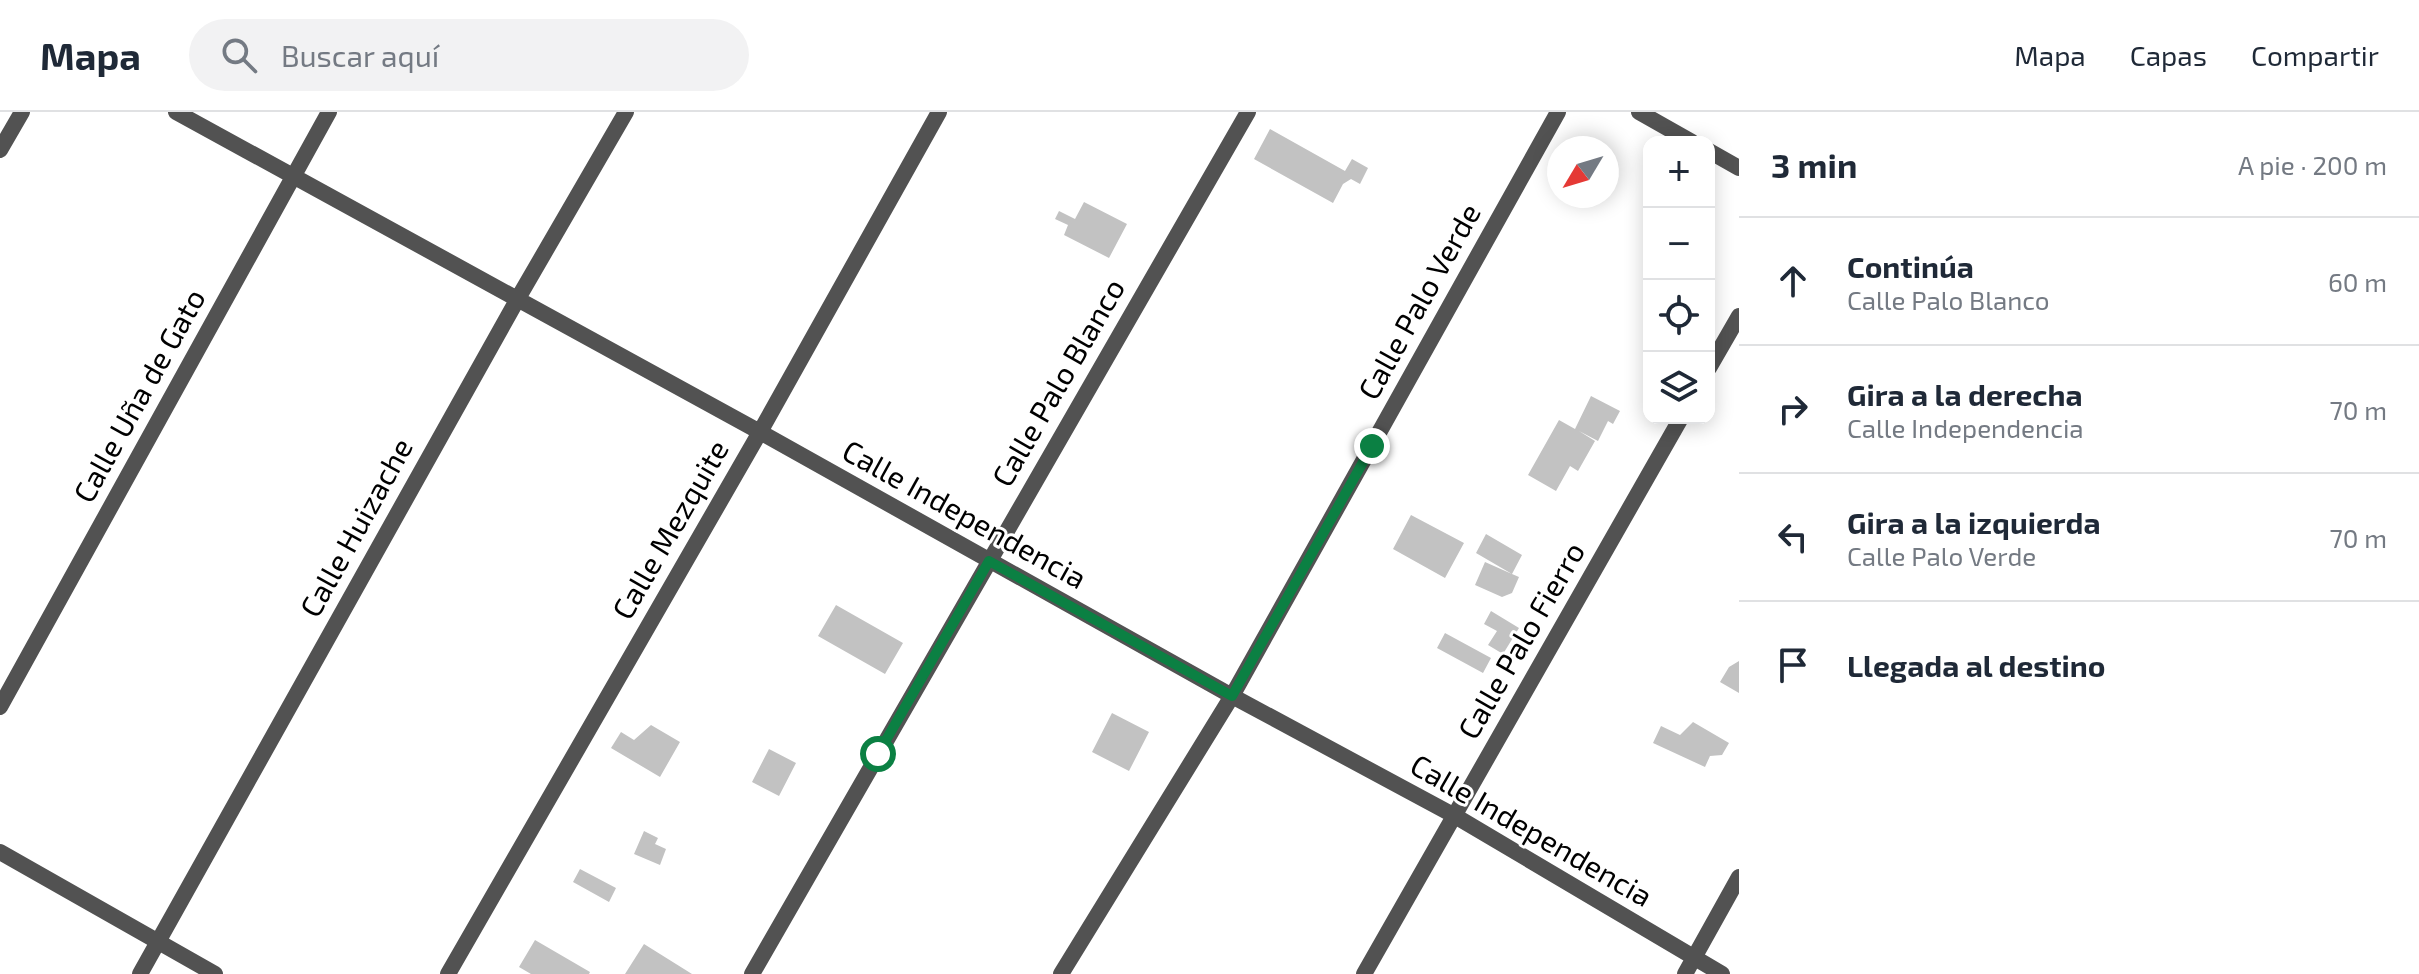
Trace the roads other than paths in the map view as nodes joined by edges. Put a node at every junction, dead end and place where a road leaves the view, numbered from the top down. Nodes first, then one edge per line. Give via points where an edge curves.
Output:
1 (22, 112) edge
2 (176, 112) edge
3 (329, 112) edge
4 (626, 112) edge
5 (939, 112) edge
6 (1248, 112) edge
7 (1558, 112) edge
8 (1639, 112) edge
9 (1681, 136) edge
10 (0, 150) edge
11 (1715, 154) edge
12 (1739, 168) edge
13 (293, 177) junction
14 (517, 300) junction
15 (1739, 316) edge
16 (1715, 358) edge
17 (1678, 424) edge
18 (760, 432) junction
19 (989, 561) junction
20 (1232, 696) junction
21 (0, 707) edge
22 (1455, 816) junction
23 (0, 852) edge
24 (1739, 877) edge
25 (158, 941) junction
26 (1694, 958) junction
27 (140, 974) edge
28 (215, 974) edge
29 (448, 974) edge
30 (752, 974) edge
31 (1061, 974) edge
32 (1364, 974) edge
33 (1685, 974) edge
34 (1722, 974) edge

1 - 10 street
2 - 13 street, Calle Independencia
3 - 13 street, Calle Uña de Gato
4 - 14 street, Calle Huizache
5 - 18 street, Calle Mezquite
6 - 19 street, Calle Palo Blanco
7 - 20 street, Calle Palo Verde
8 - 9 street
11 - 12 street
13 - 14 street, Calle Independencia
13 - 21 street, Calle Uña de Gato
14 - 18 street, Calle Independencia
14 - 25 street, Calle Huizache
15 - 16 street
17 - 22 street, Calle Palo Fierro
18 - 19 street, Calle Independencia
18 - 29 street, Calle Mezquite
19 - 20 street, Calle Independencia
19 - 30 street, Calle Palo Blanco
20 - 22 street, Calle Independencia
20 - 31 street, Calle Palo Verde
22 - 26 street, Calle Independencia
22 - 32 street, Calle Palo Fierro
23 - 25 street
24 - 26 street
25 - 27 street, Calle Huizache
25 - 28 street
26 - 33 street
26 - 34 street, Calle Independencia

